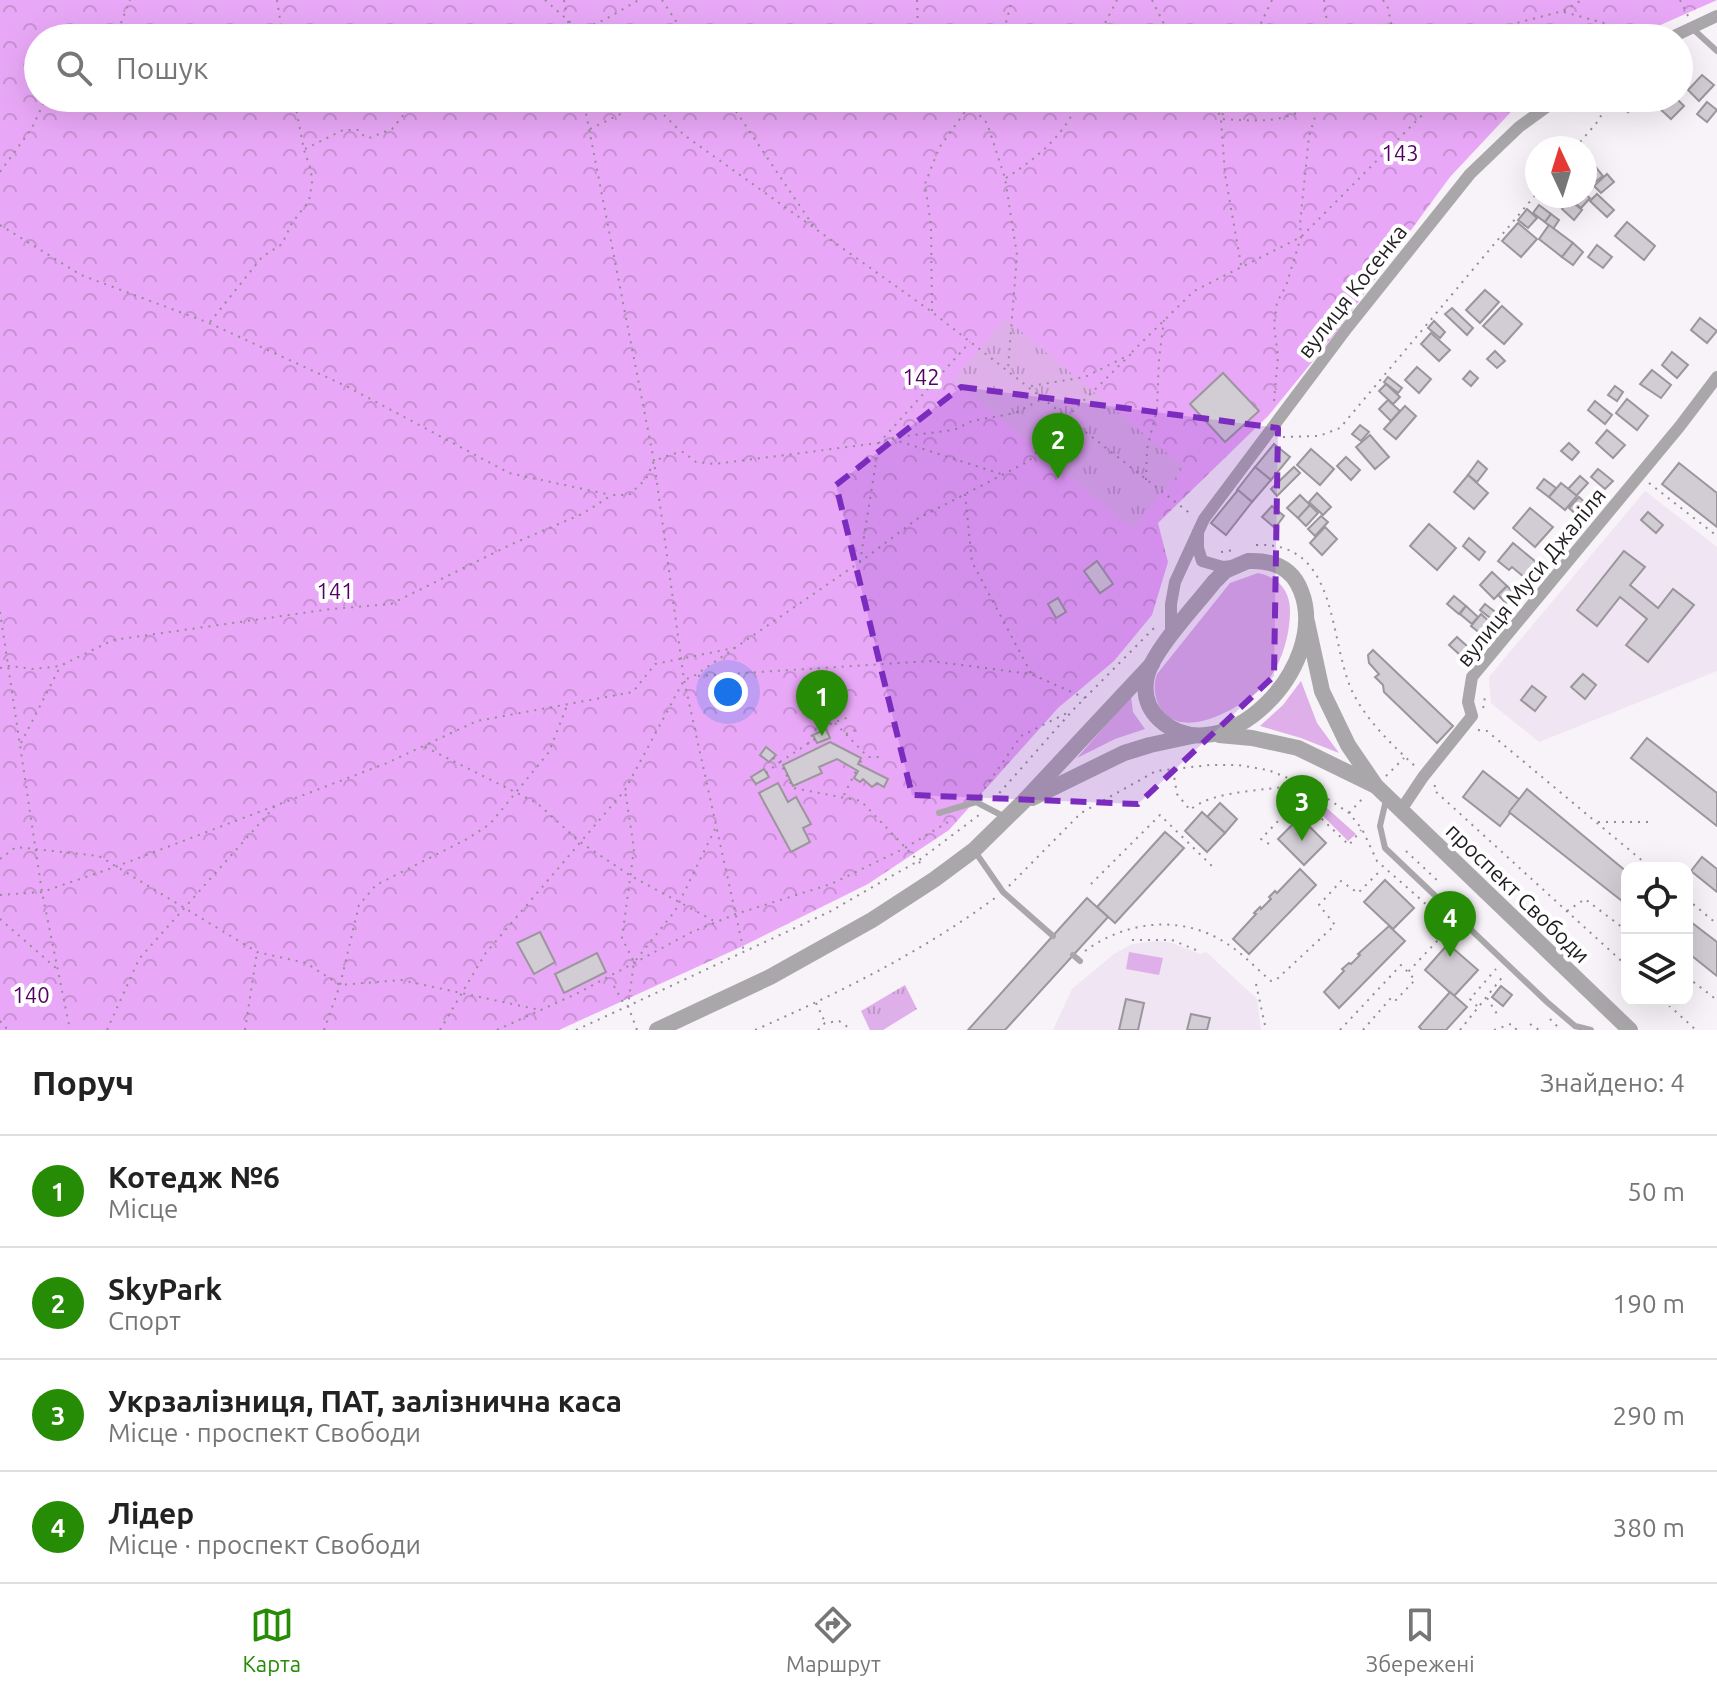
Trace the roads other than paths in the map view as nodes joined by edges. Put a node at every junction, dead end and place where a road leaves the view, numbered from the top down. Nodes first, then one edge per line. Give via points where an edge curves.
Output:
1 (1717, 16) edge
2 (1693, 28) edge
3 (1693, 29) edge
4 (1717, 51) edge
5 (1540, 112) edge
6 (1717, 377) edge
7 (1200, 525) junction
8 (1235, 565) junction
9 (1307, 622) junction
10 (1171, 638) junction
11 (1152, 664) junction
12 (1204, 734) junction
13 (1382, 791) junction
14 (1023, 802) junction
15 (1401, 810) junction
16 (939, 813) dead end
17 (1006, 818) junction
18 (974, 850) junction
19 (1053, 936) dead end
20 (657, 1030) edge
21 (1591, 1030) edge
22 (1616, 1030) edge
23 (1629, 1030) edge

1 - 2 street
3 - 4 lane
5 - 7 street, вулиця Косенка via 1470,174
6 - 15 street, вулиця Муси Джаліля via 1472,677 1472,716
7 - 8 street via 1202,561
7 - 10 street, вулиця Косенка via 1175,582
8 - 9 street via 1271,562 1290,573 1306,603
8 - 10 street via 1214,582
9 - 12 street via 1302,652 1275,697 1229,729
9 - 13 street, проспект Свободи via 1322,691 1348,745
10 - 11 street
11 - 12 street via 1146,689 1149,709 1180,732
11 - 14 street
12 - 13 street, проспект Свободи via 1298,748
12 - 14 street via 1124,753
13 - 15 street, проспект Свободи
13 - 21 lane via 1385,848 1547,1002 1575,1026
14 - 17 street
15 - 23 street, проспект Свободи
16 - 17 lane via 976,802
17 - 18 street
18 - 19 lane via 1003,892
18 - 20 street via 872,920 770,977
22 - 23 lane

